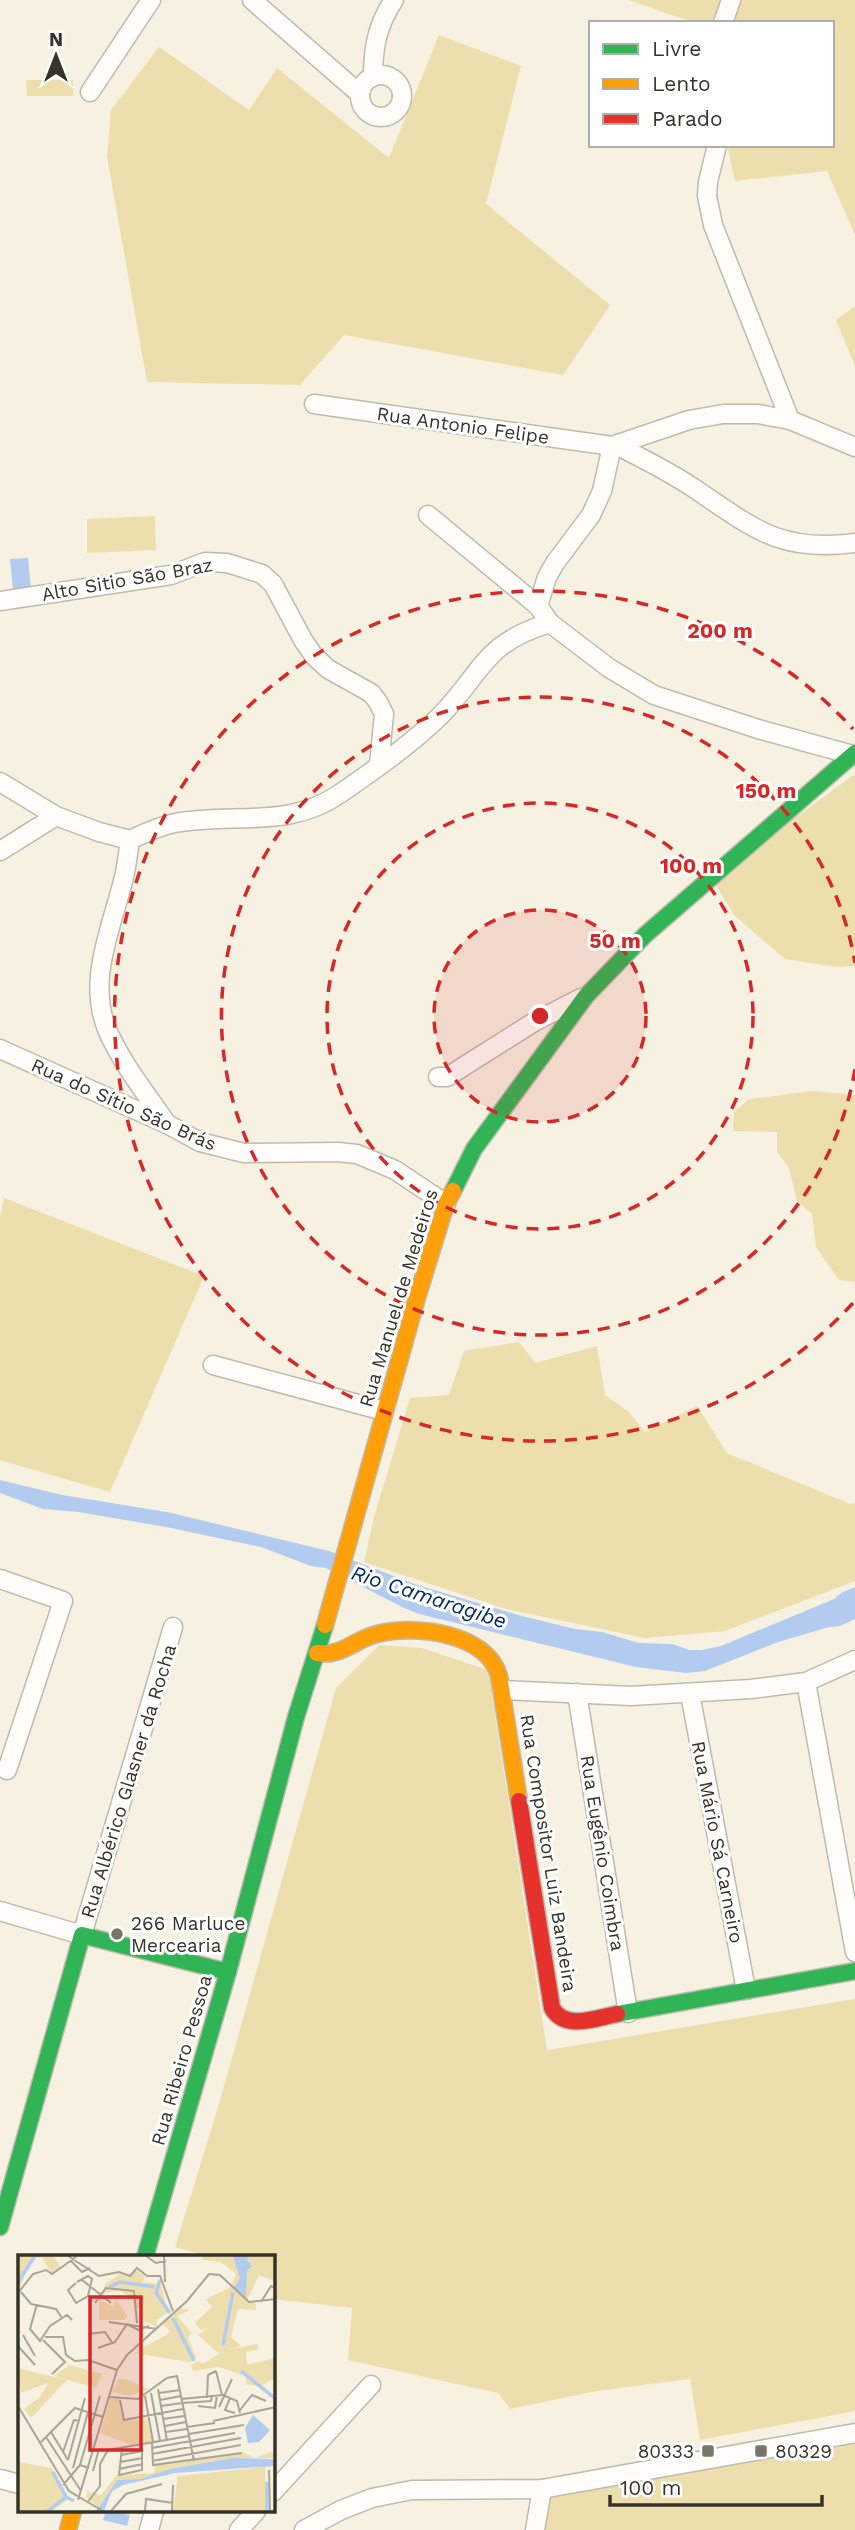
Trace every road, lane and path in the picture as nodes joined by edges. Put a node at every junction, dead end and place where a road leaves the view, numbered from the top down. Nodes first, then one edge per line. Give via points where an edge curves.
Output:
1 (151, 0) edge
2 (252, 0) edge
3 (394, 0) edge
4 (731, 0) edge
5 (724, 21) edge
6 (373, 78) junction
7 (90, 92) dead end
8 (360, 94) junction
9 (717, 147) edge
10 (314, 404) dead end
11 (790, 420) junction
12 (614, 446) junction
13 (855, 447) edge
14 (428, 515) dead end
15 (855, 543) edge
16 (0, 601) edge
17 (538, 606) junction
18 (550, 623) junction
19 (854, 754) edge
20 (379, 765) junction
21 (0, 782) edge
22 (56, 816) junction
23 (130, 840) junction
24 (0, 851) edge
25 (586, 996) junction
26 (0, 1049) edge
27 (438, 1077) dead end
28 (167, 1124) junction
29 (446, 1204) junction
30 (212, 1365) dead end
31 (384, 1411) junction
32 (0, 1578) edge
33 (173, 1627) dead end
34 (323, 1632) joint
35 (317, 1653) junction
36 (855, 1660) edge
37 (806, 1682) junction
38 (502, 1690) junction
39 (577, 1693) junction
40 (690, 1694) junction
41 (7, 1770) dead end
42 (0, 1911) edge
43 (82, 1935) junction
44 (855, 1952) edge
45 (855, 1971) edge
46 (228, 1972) junction
47 (746, 1990) junction
48 (628, 2013) junction
49 (0, 2227) edge
50 (146, 2255) edge
51 (371, 2385) dead end
52 (855, 2433) edge
53 (0, 2479) edge
54 (18, 2484) edge
55 (542, 2488) junction
56 (275, 2490) edge
57 (73, 2512) edge
58 (154, 2512) edge
59 (255, 2512) edge
60 (68, 2530) edge
61 (149, 2530) edge
62 (239, 2530) edge
63 (304, 2530) edge
64 (535, 2530) edge

1 - 7 street
2 - 8 street
3 - 6 street via 375,38
4 - 5 street
6 - 8 street
6 - 8 street via 386,76 397,83 402,95 399,108 388,116 374,116 363,107
9 - 11 street via 707,196 713,225
10 - 12 street, Rua Antonio Felipe
11 - 12 street via 723,414 688,420
11 - 13 street
12 - 15 street via 656,465 762,533 802,546
12 - 17 street via 591,515 547,577
14 - 17 street
16 - 20 street, Alto Sitio São Braz via 171,575 205,562 261,574 274,584 314,656 379,702 384,714
17 - 18 street
18 - 19 street via 654,695 758,730
18 - 20 street via 512,637 491,653 440,716
19 - 25 main road, Rua Manuel de Medeiros via 645,934
20 - 23 street via 314,808 286,816 174,823
21 - 22 street
22 - 23 street
22 - 24 street
23 - 28 street via 105,941 100,1003 123,1059
25 - 27 street via 447,1077
25 - 29 main road, Rua Manuel de Medeiros via 474,1149
26 - 28 street, Rua do Sítio São Brás
28 - 29 street, Rua do Sítio São Brás via 200,1142 244,1153 357,1154 395,1170
29 - 31 main road, Rua Manuel de Medeiros
30 - 31 street
31 - 34 main road, Rua Manuel de Medeiros
32 - 41 street via 63,1601
33 - 43 street, Rua Albérico Glasner da Rocha
34 - 35 main road, Rua Ribeiro Pessoa
35 - 38 main road, Rua Compositor Luiz Bandeira via 338,1654 377,1633 428,1632 460,1639 487,1652
35 - 46 main road, Rua Ribeiro Pessoa
36 - 37 street
37 - 40 street
37 - 44 street
38 - 39 street
38 - 48 main road, Rua Compositor Luiz Bandeira via 553,2012 568,2022
39 - 40 street
39 - 48 street, Rua Eugênio Coimbra
40 - 47 street, Rua Mário Sá Carneiro
42 - 43 street
43 - 46 main road
43 - 49 main road
45 - 47 main road
46 - 50 main road, Rua Ribeiro Pessoa
47 - 48 main road
51 - 56 street
52 - 55 street
53 - 54 street
55 - 63 street via 411,2490 362,2502
55 - 64 street
57 - 60 main road
58 - 61 street
59 - 62 street

